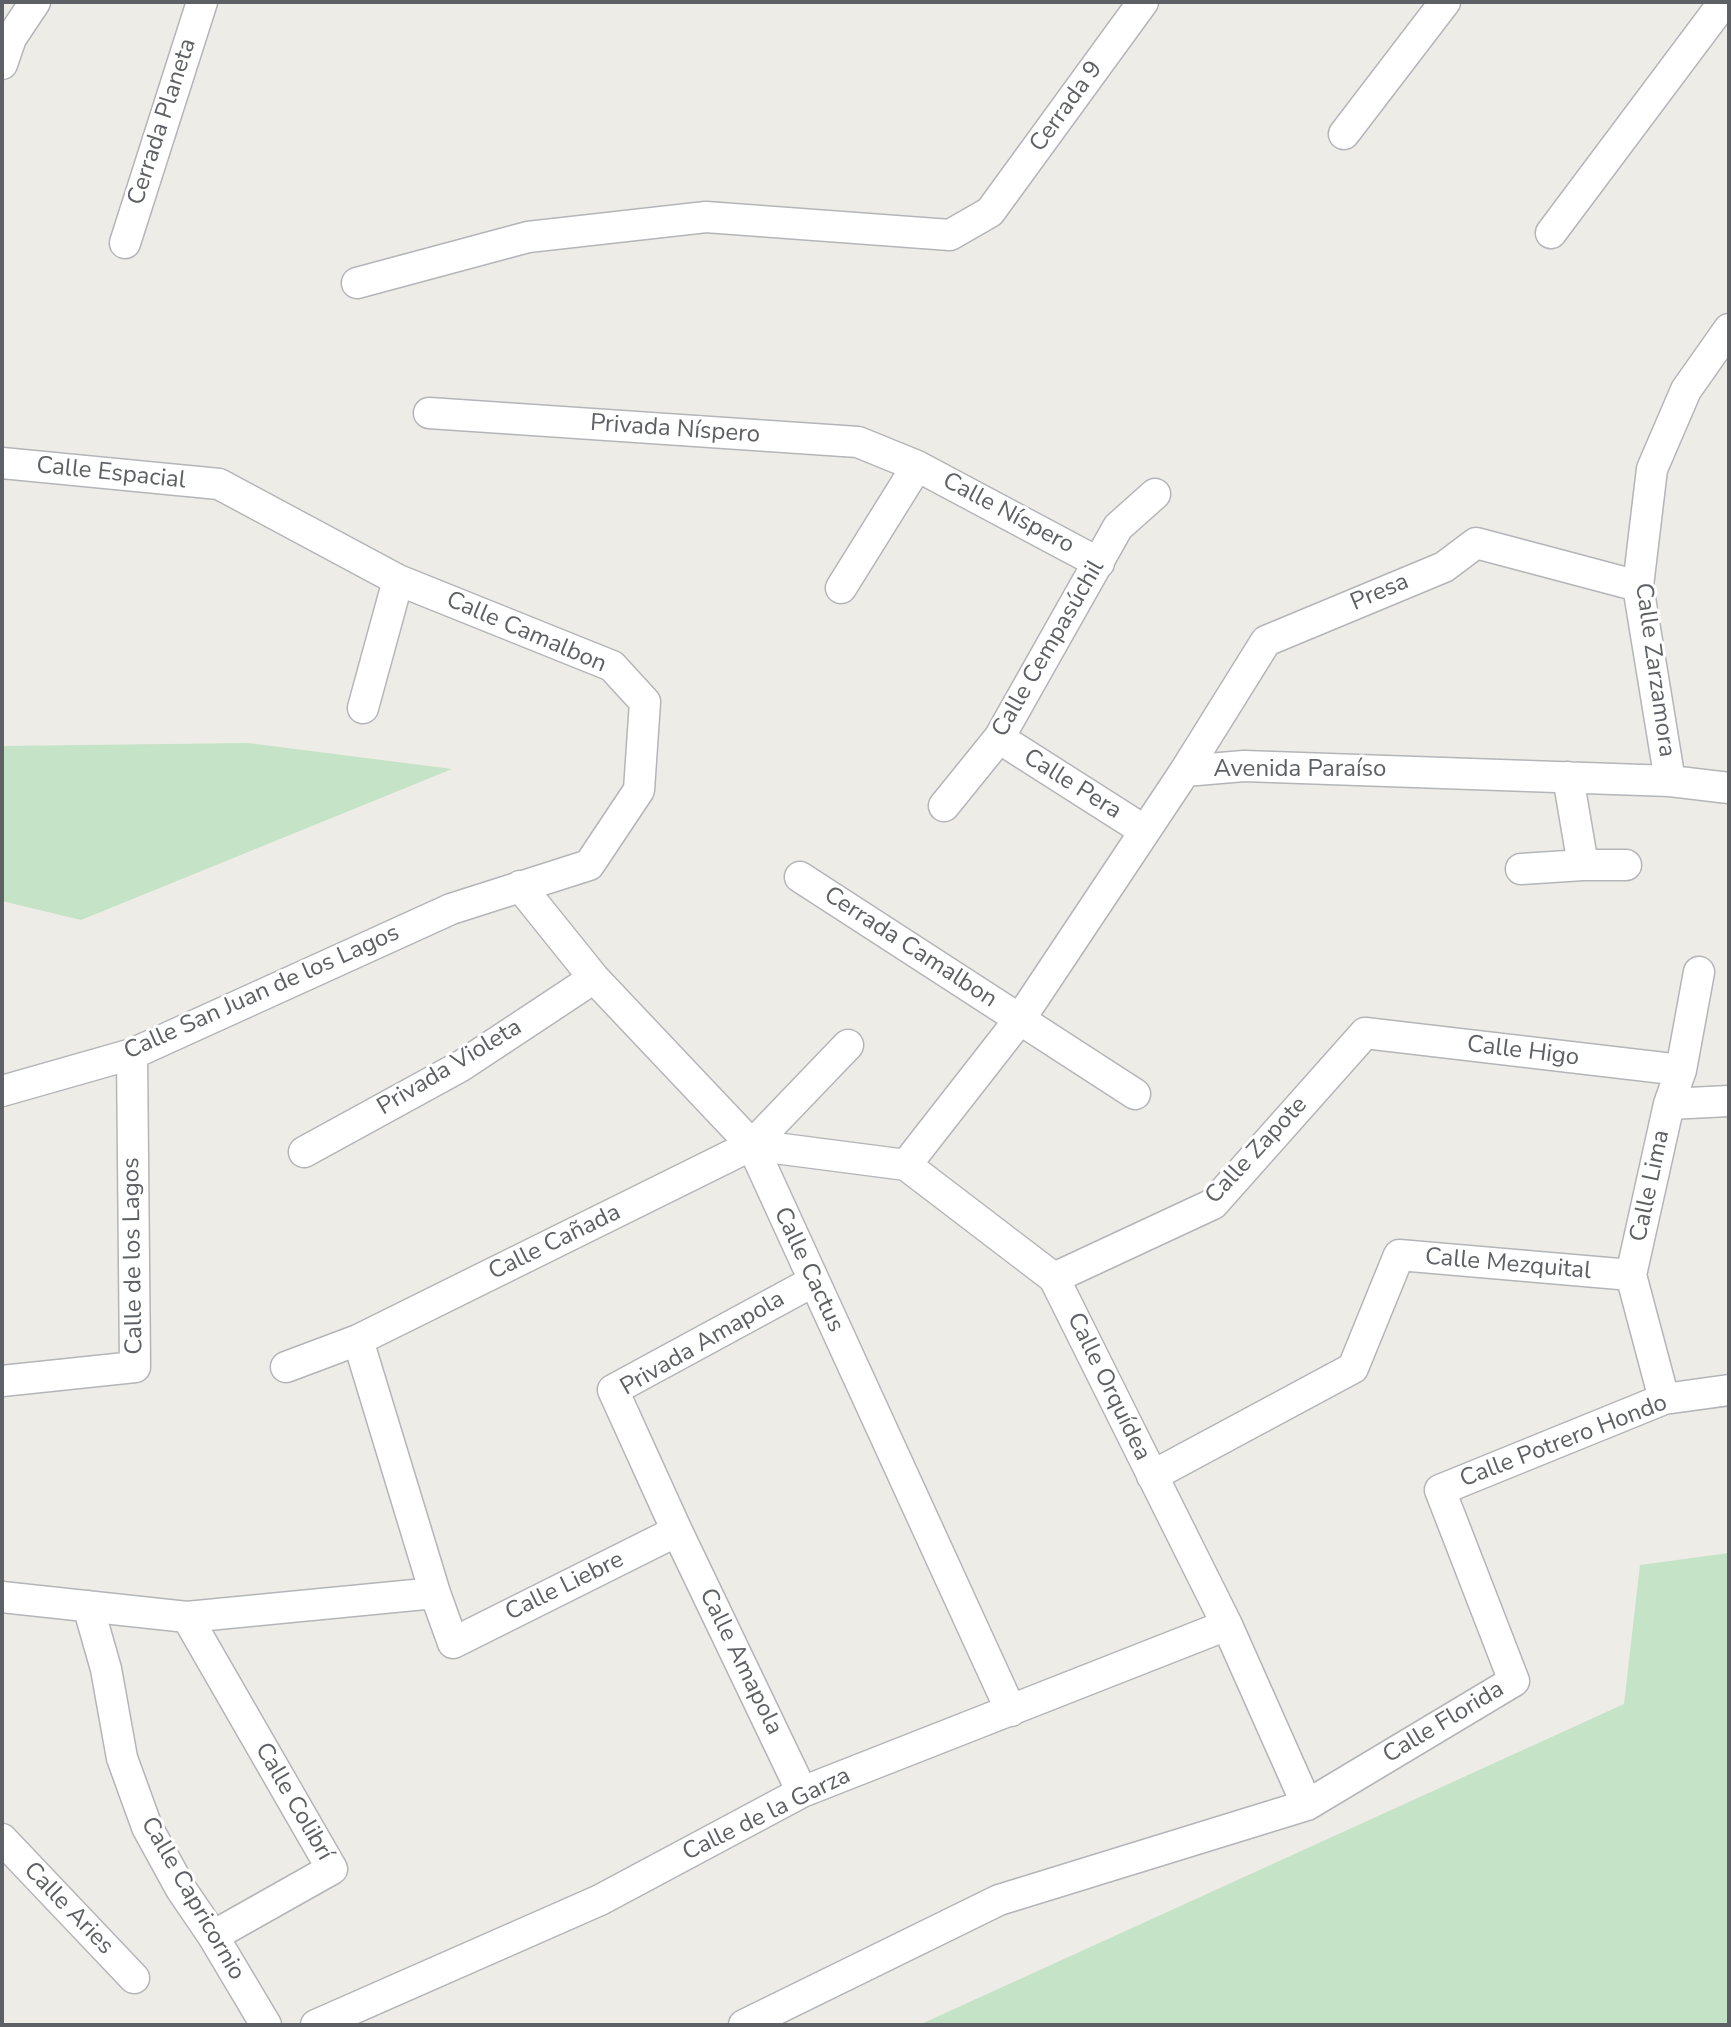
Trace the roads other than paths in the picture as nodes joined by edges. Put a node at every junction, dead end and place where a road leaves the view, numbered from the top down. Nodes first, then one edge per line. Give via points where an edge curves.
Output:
1 (35, 2) edge
2 (202, 2) edge
3 (1143, 2) edge
4 (1445, 2) edge
5 (1724, 2) edge
6 (2, 64) edge
7 (1344, 134) dead end
8 (1551, 233) dead end
9 (125, 243) dead end
10 (357, 283) dead end
11 (1729, 329) edge
12 (429, 412) dead end
13 (2, 463) edge
14 (917, 466) junction
15 (219, 484) joint
16 (1155, 494) dead end
17 (1098, 563) junction
18 (398, 580) junction
19 (1638, 586) junction
20 (841, 588) dead end
21 (363, 708) dead end
22 (999, 738) junction
23 (1185, 771) junction
24 (1568, 777) junction
25 (1670, 781) junction
26 (1729, 788) edge
27 (944, 806) dead end
28 (1145, 831) junction
29 (1583, 865) junction
30 (1626, 865) dead end
31 (1521, 869) dead end
32 (800, 877) dead end
33 (520, 887) junction
34 (1699, 972) dead end
35 (594, 978) junction
36 (1020, 1019) junction
37 (1366, 1033) joint
38 (848, 1045) dead end
39 (132, 1054) junction
40 (1681, 1070) junction
41 (2, 1091) edge
42 (1135, 1094) dead end
43 (1729, 1101) edge
44 (1669, 1104) junction
45 (752, 1145) junction
46 (304, 1152) dead end
47 (906, 1165) junction
48 (1631, 1275) junction
49 (1054, 1278) junction
50 (814, 1281) junction
51 (359, 1340) junction
52 (286, 1367) dead end
53 (2, 1381) edge
54 (1729, 1390) edge
55 (1664, 1399) junction
56 (1152, 1476) junction
57 (1440, 1490) joint
58 (677, 1531) junction
59 (435, 1593) junction
60 (2, 1597) edge
61 (88, 1606) junction
62 (187, 1617) junction
63 (1227, 1625) junction
64 (1010, 1711) junction
65 (802, 1792) junction
66 (1307, 1805) junction
67 (2, 1839) edge
68 (213, 1936) junction
69 (134, 1978) dead end
70 (267, 2025) edge
71 (316, 2025) edge
72 (744, 2025) edge

1 - 6 street via 11,38
2 - 9 street, Cerrada Planeta
3 - 10 street, Cerrada 9 via 990,212 950,235 706,217 528,237
4 - 7 street
5 - 8 street
11 - 19 street, Calle Zarzamora via 1686,390 1652,469
12 - 14 street, Privada Níspero via 858,442
13 - 15 street, Calle Espacial
14 - 17 street, Calle Níspero
14 - 20 street
15 - 18 street, Calle Camalbon
16 - 17 street, Calle Cempasúchil via 1118,527
17 - 22 street, Calle Cempasúchil
18 - 21 street
18 - 33 street, Calle Camalbon via 612,666 645,702 639,790 589,865
19 - 23 street, Presa via 1476,543 1444,567 1266,641
19 - 25 street, Calle Zarzamora
22 - 27 street, Calle Cempasúchil
22 - 28 street, Calle Pera
23 - 24 street, Avenida Paraíso via 1244,766
23 - 28 street, Avenida Paraíso
24 - 25 street, Avenida Paraíso
24 - 29 street
25 - 26 street, Avenida Paraíso
28 - 36 street, Avenida Paraíso
29 - 30 street
29 - 31 street
32 - 36 street, Cerrada Camalbon
33 - 35 street, Calle Cactus
33 - 39 street, Calle San Juan de los Lagos via 451,909
34 - 40 street, Calle Lima
35 - 45 street, Calle Cactus
35 - 46 street, Privada Violeta via 461,1066
36 - 42 street, Cerrada Camalbon
36 - 47 street, Avenida Paraíso
37 - 40 street, Calle Higo
37 - 49 street, Calle Zapote via 1213,1204
38 - 45 street
39 - 41 street, Calle San Juan de los Lagos
39 - 53 street, Calle de los Lagos via 135,1367
40 - 44 street, Calle Lima
43 - 44 street
44 - 48 street, Calle Lima
45 - 47 street, Calle Orquídea
45 - 50 street, Calle Cactus
45 - 51 street, Calle Cañada
47 - 49 street, Calle Orquídea
48 - 55 street, Calle Lima
48 - 56 street, Calle Mezquital via 1399,1255 1353,1368
49 - 56 street, Calle Orquídea
50 - 58 street, Privada Amapola via 613,1390
50 - 64 street, Calle Cactus
51 - 52 street, Calle Cañada
51 - 59 street
54 - 55 street, Calle Potrero Hondo
55 - 57 street, Calle Potrero Hondo
56 - 63 street, Calle Orquídea
57 - 66 street, Calle Florida via 1514,1681
58 - 59 street, Calle Liebre via 453,1643
58 - 65 street, Calle Amapola
59 - 62 street
60 - 61 street
61 - 62 street
61 - 68 street, Calle Capricornio via 106,1669 122,1758 147,1827
62 - 68 street, Calle Colibrí via 332,1869
63 - 64 street, Calle de la Garza
63 - 66 street, Calle Orquídea
64 - 65 street, Calle de la Garza
65 - 71 street, Calle de la Garza via 600,1900
66 - 72 street via 999,1900
67 - 69 street, Calle Aries
68 - 70 street, Calle Capricornio

